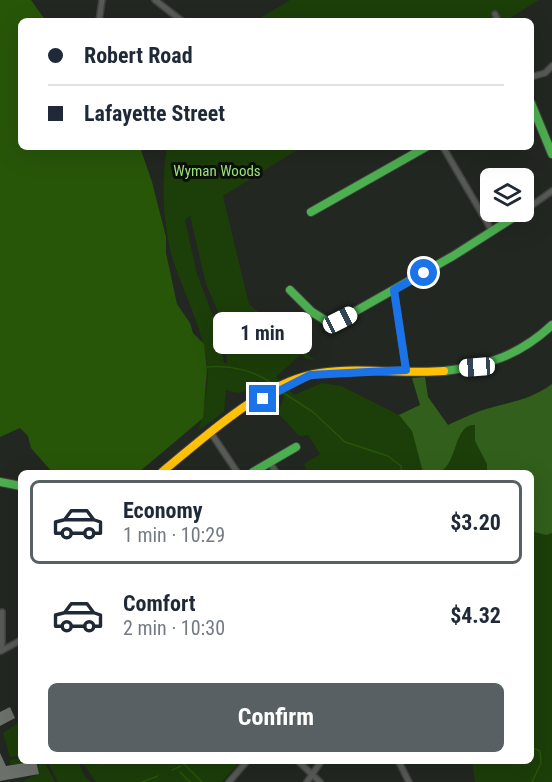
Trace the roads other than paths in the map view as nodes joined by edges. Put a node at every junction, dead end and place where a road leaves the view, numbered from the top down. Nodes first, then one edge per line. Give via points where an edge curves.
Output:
1 (102, 0) edge
2 (155, 0) edge
3 (495, 14) dead end
4 (99, 18) edge
5 (178, 18) edge
6 (497, 18) edge
7 (552, 66) edge
8 (534, 76) edge
9 (534, 110) edge
10 (421, 150) edge
11 (445, 150) edge
12 (552, 154) edge
13 (552, 191) edge
14 (534, 203) edge
15 (311, 212) dead end
16 (506, 222) edge
17 (492, 231) junction
18 (290, 290) dead end
19 (394, 290) junction
20 (552, 325) edge
21 (406, 370) junction
22 (211, 433) junction
23 (296, 447) dead end
24 (270, 463) junction
25 (165, 470) edge
26 (236, 470) edge
27 (257, 470) edge
28 (275, 470) edge
29 (0, 482) edge
30 (18, 485) edge
31 (2, 612) dead end
32 (18, 642) edge
33 (1, 651) edge
34 (245, 764) edge
35 (301, 764) edge
36 (319, 764) edge
37 (400, 764) edge
38 (312, 775) junction
39 (229, 782) edge
40 (307, 782) edge
41 (320, 782) edge
42 (409, 782) edge

1 - 4 street
2 - 5 street
3 - 6 street
7 - 8 street
9 - 12 street
10 - 15 street
11 - 17 street
13 - 14 street
16 - 17 street
17 - 19 street
18 - 19 street via 312,312 333,322
19 - 21 street
20 - 21 street via 529,347 502,361 477,367
21 - 22 street via 322,373 287,385
22 - 25 street
22 - 26 street
23 - 24 street
24 - 27 street
24 - 28 street
29 - 30 street
31 - 33 street
32 - 33 street
34 - 39 street
35 - 38 street
36 - 38 street
37 - 42 street
38 - 40 street
38 - 41 street

